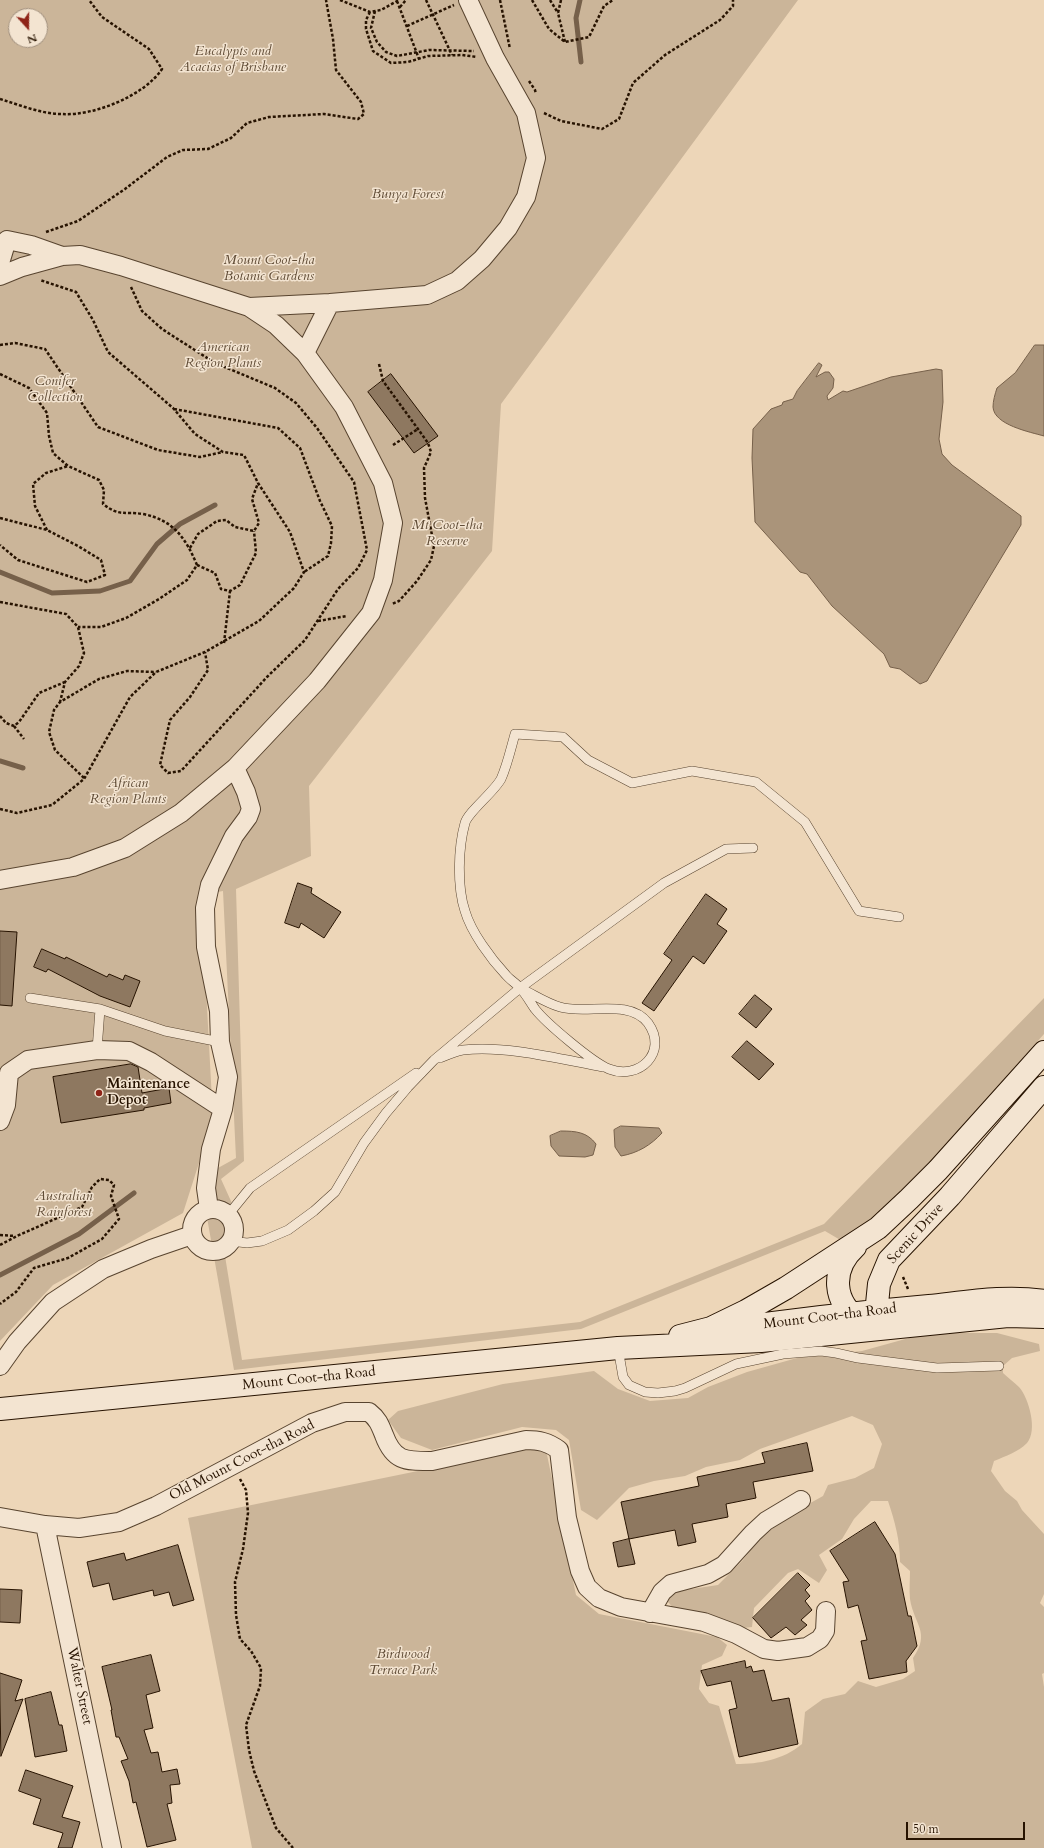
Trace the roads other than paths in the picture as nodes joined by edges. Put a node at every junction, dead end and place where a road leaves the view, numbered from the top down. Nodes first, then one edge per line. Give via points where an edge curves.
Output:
1 (465, 1) edge
2 (62, 256) junction
3 (0, 263) edge
4 (0, 276) edge
5 (330, 303) junction
6 (249, 307) junction
7 (305, 353) junction
8 (235, 768) junction
9 (753, 848) dead end
10 (0, 880) edge
11 (899, 917) dead end
12 (520, 988) junction
13 (30, 998) dead end
14 (100, 1009) junction
15 (220, 1042) junction
16 (97, 1050) junction
17 (1044, 1052) edge
18 (434, 1060) junction
19 (605, 1067) junction
20 (4, 1072) edge
21 (1044, 1087) edge
22 (224, 1109) junction
23 (0, 1121) edge
24 (209, 1209) junction
25 (228, 1215) junction
26 (878, 1228) junction
27 (192, 1235) junction
28 (231, 1241) junction
29 (1044, 1301) edge
30 (851, 1314) junction
31 (1044, 1317) edge
32 (876, 1320) junction
33 (674, 1338) junction
34 (618, 1348) junction
35 (0, 1366) edge
36 (999, 1366) dead end
37 (0, 1409) edge
38 (801, 1500) dead end
39 (0, 1517) edge
40 (45, 1525) junction
41 (826, 1611) dead end
42 (650, 1614) junction
43 (112, 1848) edge

1 - 5 street via 504,57 532,112 536,158 526,197 508,228 482,259 457,280 426,295
2 - 3 street via 7,240
2 - 4 street
2 - 6 street via 80,255 121,266
5 - 6 street
5 - 7 street
6 - 7 street via 276,325
7 - 8 street via 348,413 383,483 393,523 383,580 371,613 317,681
8 - 10 street via 181,813 124,848 72,867
8 - 15 street via 251,809 210,884 205,908 206,947 219,1011
9 - 12 lane via 726,849 664,883
11 - 12 lane via 860,911 805,822 756,782 692,771 632,783 588,760 563,737 515,734 500,780 465,822 458,874 465,912 484,947 506,976
12 - 18 lane
12 - 19 lane via 547,1022
12 - 19 lane via 560,1008 612,1008 644,1017 653,1030 656,1043 654,1053 634,1070 618,1073
13 - 14 lane
14 - 15 lane via 165,1031
14 - 16 lane
15 - 22 street via 228,1077
16 - 20 street via 28,1060
16 - 22 street via 129,1051 151,1062
17 - 26 main road, Scenic Drive via 938,1170
18 - 19 lane via 462,1050 486,1049
18 - 25 lane via 250,1188
18 - 28 lane via 364,1143 335,1192 314,1211 288,1230 262,1241
20 - 23 street via 6,1105
21 - 32 main road, Scenic Drive via 950,1196 890,1260 880,1278
22 - 24 street via 211,1149 206,1188
24 - 25 street via 222,1211
24 - 27 street via 202,1211 193,1221
25 - 28 street via 234,1227
26 - 30 main road, Scenic Drive via 850,1253 841,1265 840,1293
26 - 33 main road, Scenic Drive via 746,1311 711,1328
27 - 28 street via 200,1247 213,1252 227,1246
27 - 35 street via 103,1269 53,1302 17,1342
29 - 32 main road, Mount Coot-tha Road via 1009,1298
30 - 32 main road, Scenic Drive
30 - 33 main road, Mount Coot-tha Road
31 - 32 main road
32 - 34 main road, Mount Coot-tha Road via 739,1343
33 - 34 main road, Mount Coot-tha Road
34 - 36 lane via 623,1377 629,1385 645,1392 658,1393 685,1388 736,1364 802,1352 836,1353 937,1368
34 - 37 main road, Mount Coot-tha Road
38 - 42 street via 766,1521 724,1565 708,1574 671,1584 662,1592
39 - 40 street, Old Mount Coot-tha Road
40 - 42 street, Old Mount Coot-tha Road via 79,1528 119,1522 156,1506 312,1424 345,1412 369,1412 380,1423 393,1453 403,1459 432,1461 526,1440 541,1440 551,1444 559,1450 567,1518 580,1571 587,1587 598,1598
40 - 43 street, Walter Street
41 - 42 street, Old Mount Coot-tha Road via 825,1631 820,1639 807,1647 778,1651 764,1649 736,1634 704,1622

